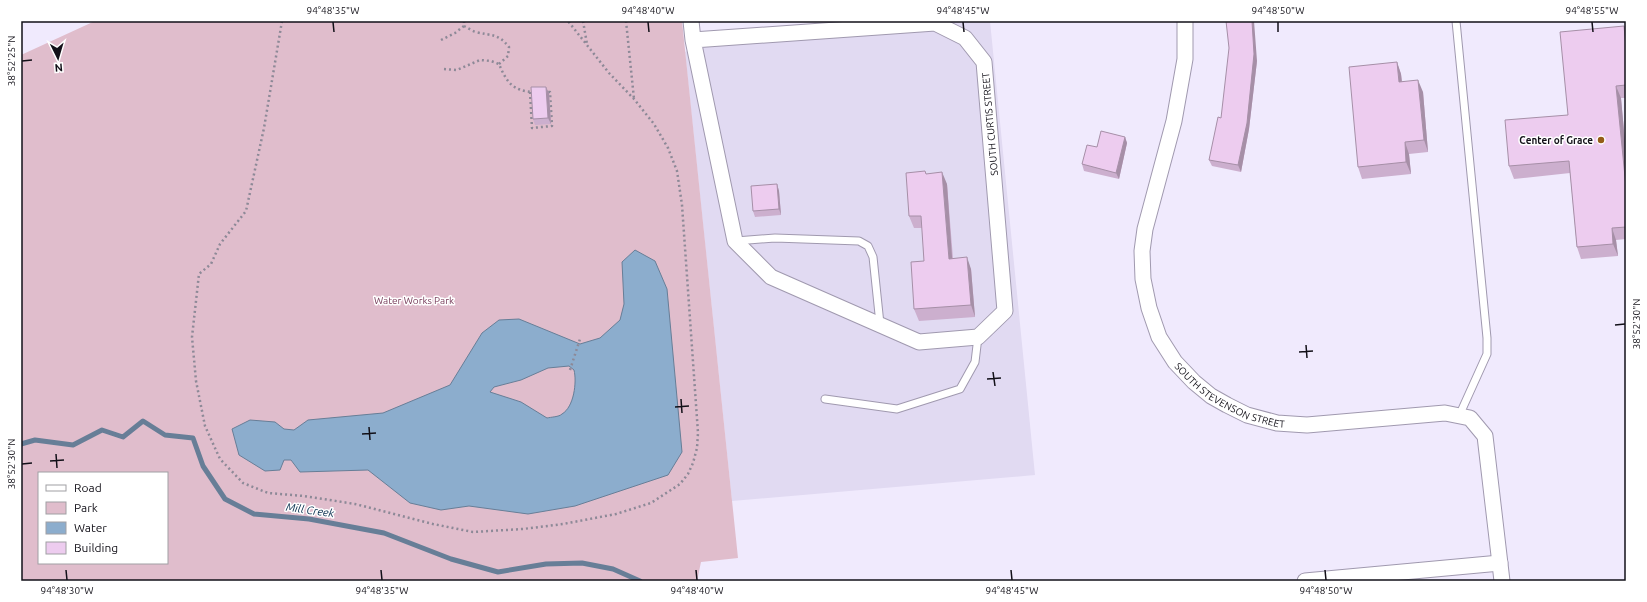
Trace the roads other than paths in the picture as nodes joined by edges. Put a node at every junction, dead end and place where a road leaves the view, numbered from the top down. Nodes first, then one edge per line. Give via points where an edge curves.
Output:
1 (691, 21) edge
2 (1185, 21) edge
3 (1456, 21) edge
4 (693, 40) junction
5 (735, 241) junction
6 (880, 324) junction
7 (978, 337) junction
8 (825, 399) dead end
9 (1459, 416) junction
10 (1500, 563) junction
11 (1306, 581) edge
12 (1502, 581) edge

1 - 4 street
2 - 9 street, SOUTH STEVENSON STREET via 1185,60 1174,121 1145,229 1142,251 1148,308 1159,336 1175,362 1211,396 1247,415 1277,423 1307,425 1445,413
3 - 9 lane via 1487,338 1487,354
4 - 5 street
4 - 7 street, SOUTH CURTIS STREET via 935,23 965,38 984,62 1005,311
5 - 6 street via 771,277
5 - 6 lane via 775,238 859,241 868,246 873,257
6 - 7 street via 919,342
7 - 8 lane via 975,362 960,389 897,409
9 - 10 street, SOUTH STEVENSON STREET via 1470,418 1485,436
10 - 11 street
10 - 12 street, SOUTH STEVENSON STREET

